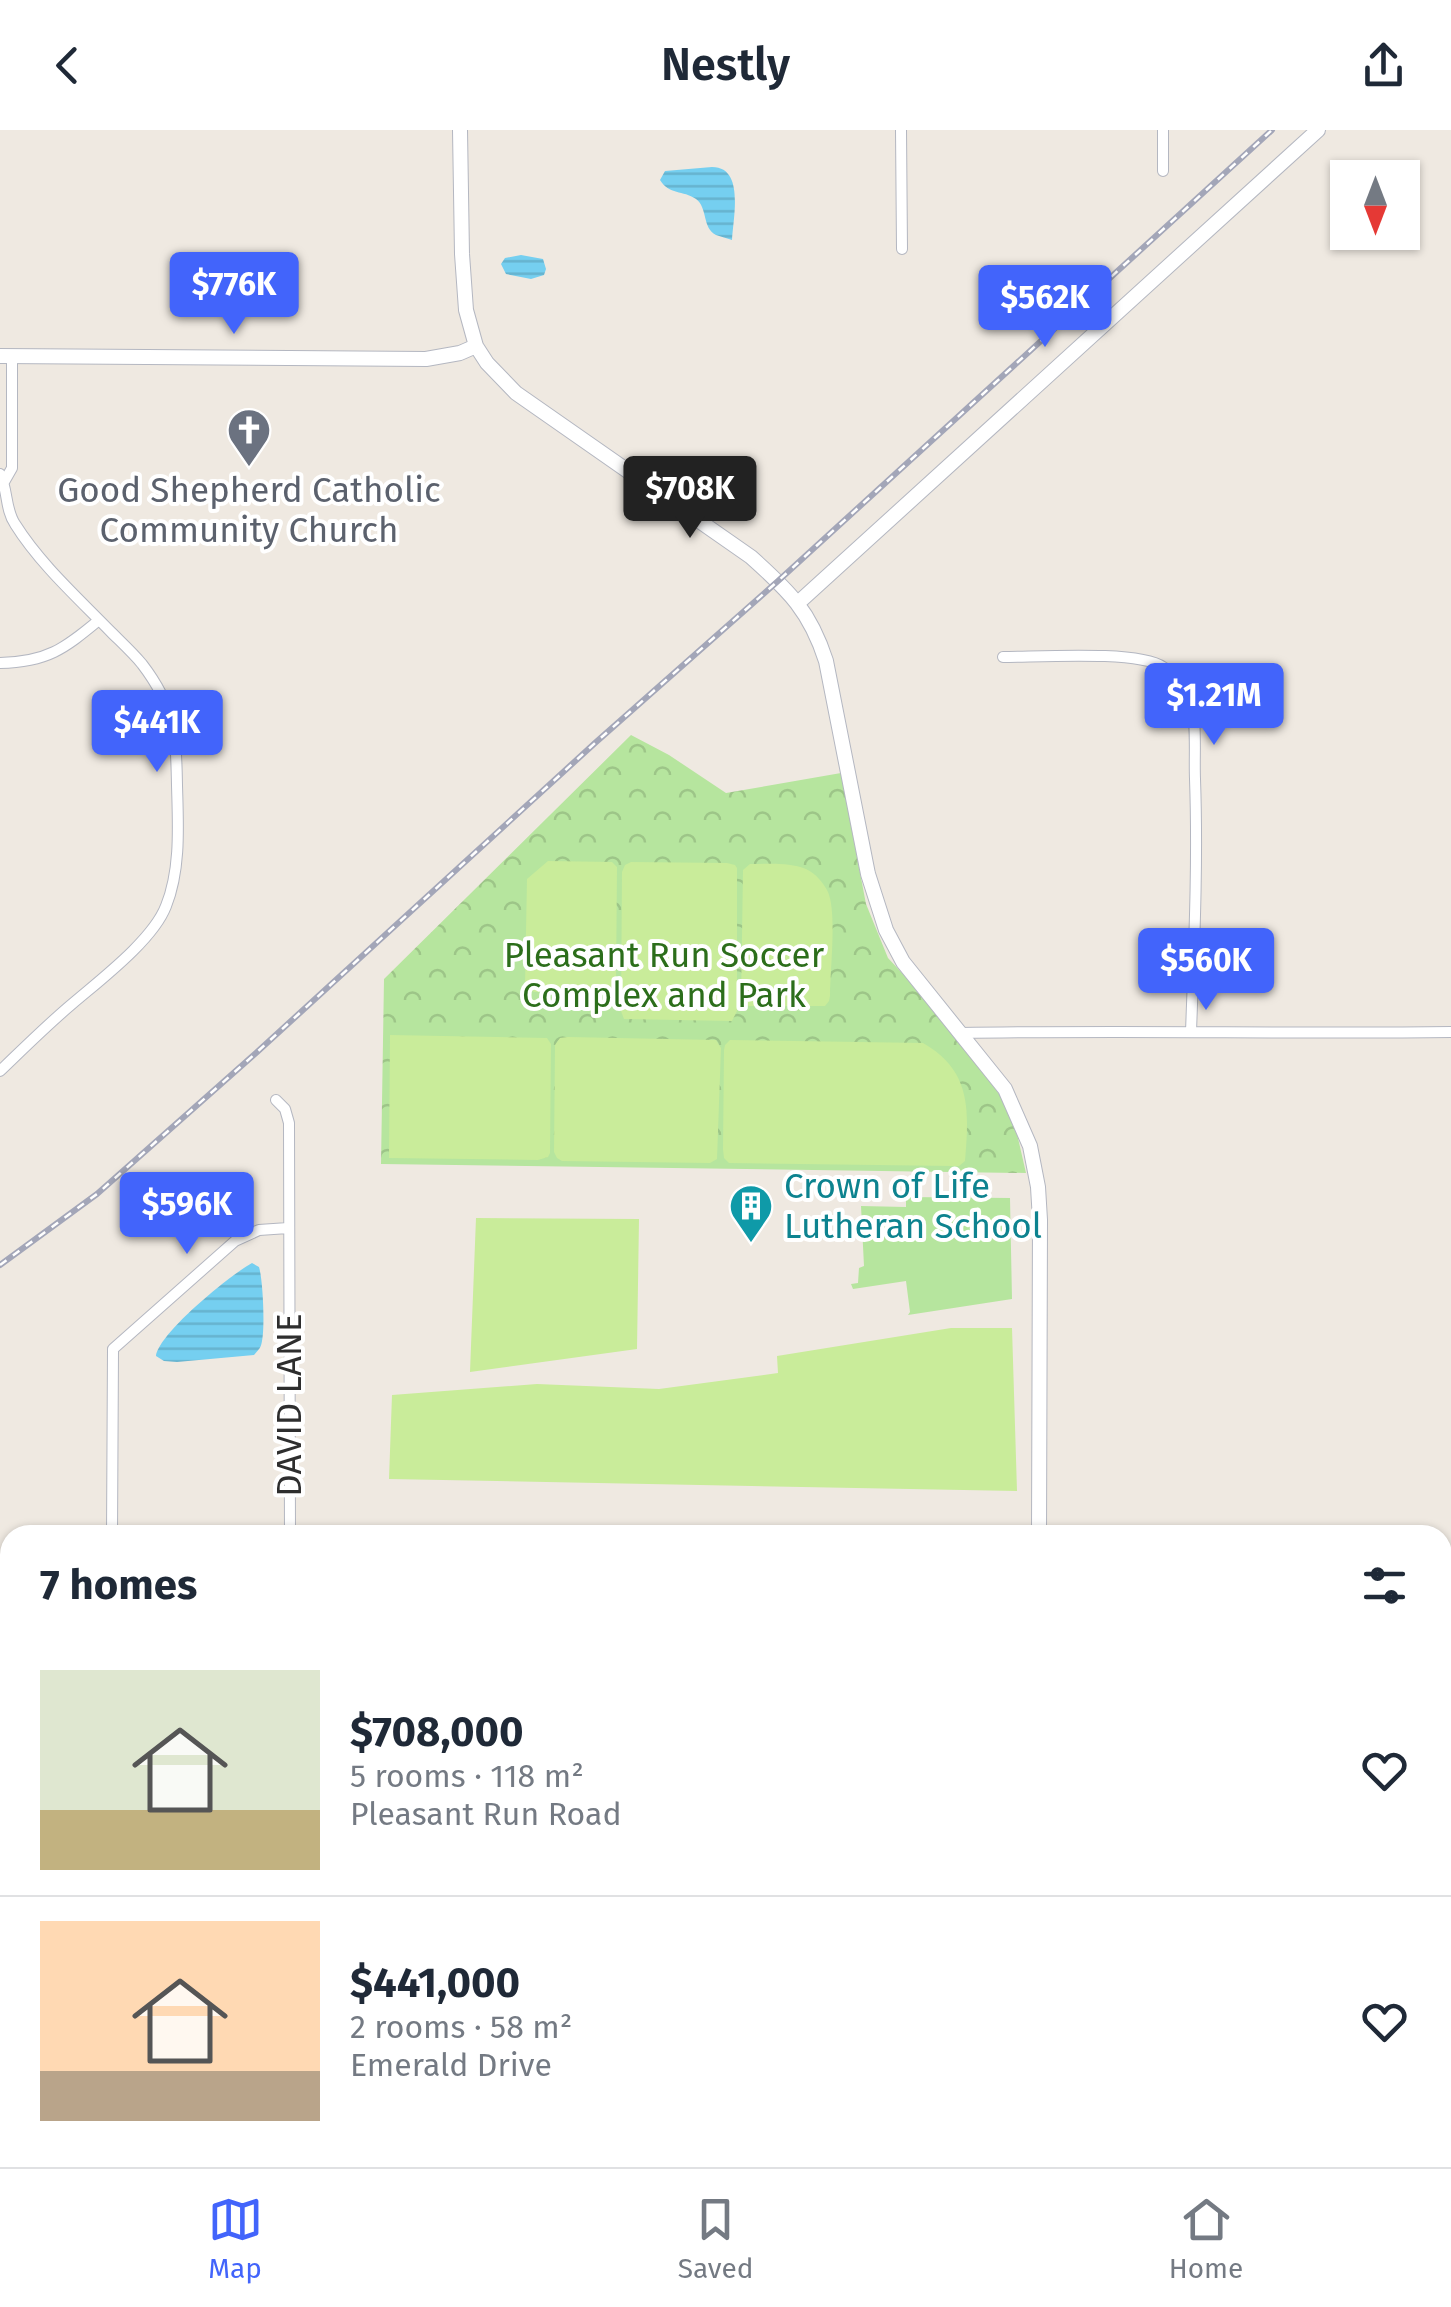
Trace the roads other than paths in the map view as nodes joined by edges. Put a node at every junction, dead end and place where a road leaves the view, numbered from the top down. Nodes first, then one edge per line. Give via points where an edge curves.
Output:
1 (460, 130) edge
2 (901, 130) edge
3 (1164, 130) edge
4 (1318, 130) edge
5 (1163, 171) dead end
6 (902, 249) dead end
7 (476, 346) junction
8 (6, 356) edge
9 (2, 478) edge
10 (798, 602) junction
11 (99, 620) junction
12 (1004, 657) dead end
13 (0, 663) edge
14 (1191, 1032) junction
15 (1451, 1032) edge
16 (961, 1033) junction
17 (0, 1071) edge
18 (276, 1100) dead end
19 (288, 1228) junction
20 (112, 1525) edge
21 (290, 1525) edge
22 (1039, 1525) edge

1 - 7 main road via 466,310
2 - 6 street
3 - 5 street
4 - 10 main road
7 - 8 main road via 426,360
7 - 10 main road via 516,393 751,556
8 - 9 street via 12,468
9 - 11 street via 12,521
10 - 16 main road via 826,661 868,874 886,930
11 - 13 street via 52,654
11 - 17 street via 142,663 170,710 178,824 173,879 147,934
12 - 14 street via 1138,658 1164,667 1186,691 1196,796
14 - 15 street
14 - 16 street
16 - 22 main road via 1015,1108 1038,1187
18 - 19 street, DAVID LANE via 289,1123
19 - 20 street via 235,1241 113,1348
19 - 21 street, DAVID LANE

